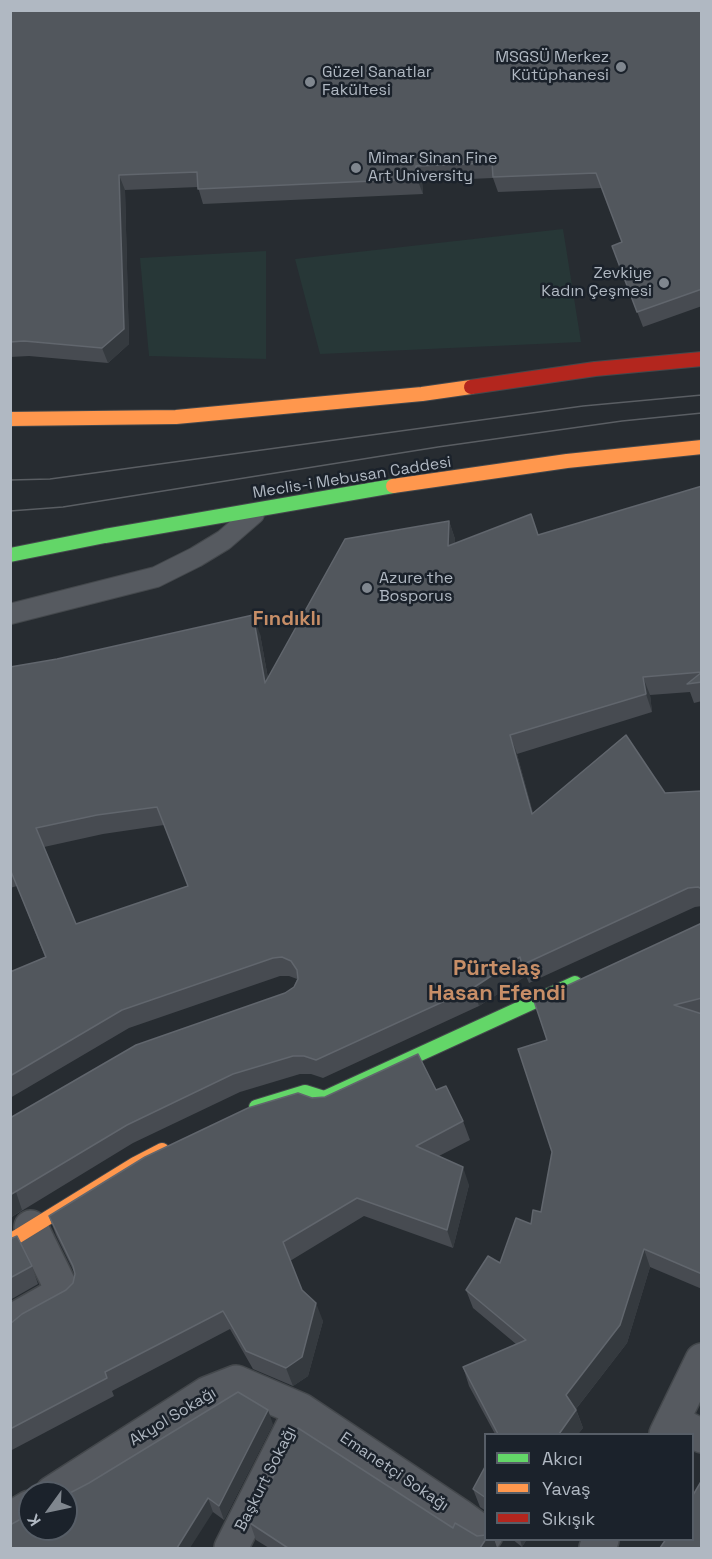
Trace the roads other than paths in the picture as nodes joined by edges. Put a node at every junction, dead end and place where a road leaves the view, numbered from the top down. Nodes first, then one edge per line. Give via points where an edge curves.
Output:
1 (702, 359) edge
2 (10, 419) edge
3 (702, 447) edge
4 (259, 510) junction
5 (10, 555) edge
6 (10, 614) edge
7 (590, 976) edge
8 (248, 1109) edge
9 (174, 1144) edge
10 (21, 1234) edge
11 (13, 1317) edge
12 (702, 1360) edge
13 (301, 1410) junction
14 (680, 1431) edge
15 (71, 1481) edge
16 (484, 1534) edge
17 (231, 1548) edge

1 - 2 main road via 595,369 422,394 188,416
3 - 4 main road, Meclis-i Mebusan Caddesi via 567,461
4 - 5 main road, Meclis-i Mebusan Caddesi
4 - 6 lane via 224,540 156,577
7 - 8 main road via 324,1098 305,1092
9 - 10 main road
10 - 11 street via 63,1292
12 - 14 street
13 - 15 street, Akyol Sokağı via 236,1382 208,1393
13 - 16 street, Emanetçi Sokağı
13 - 17 street, Başkurt Sokağı

